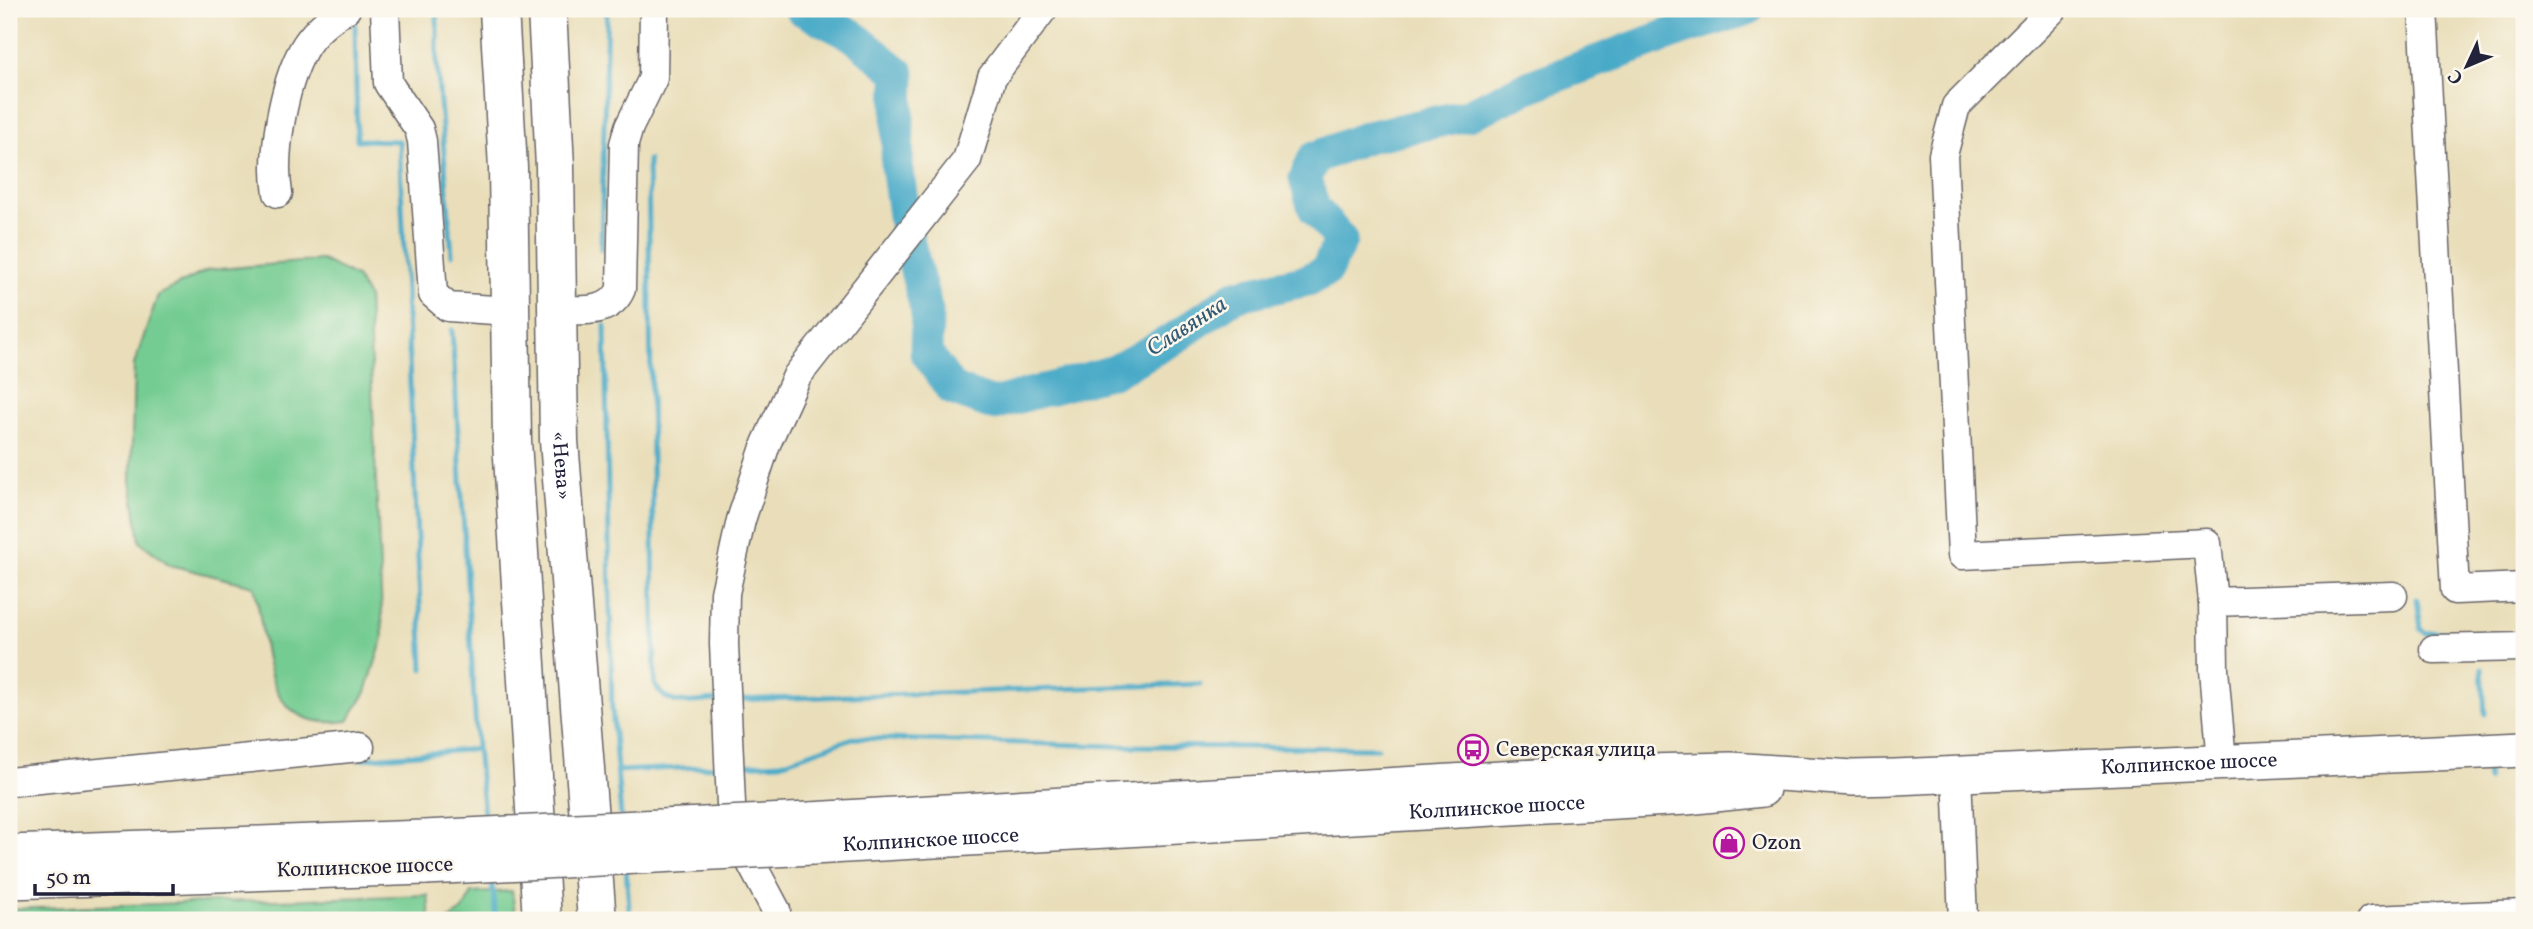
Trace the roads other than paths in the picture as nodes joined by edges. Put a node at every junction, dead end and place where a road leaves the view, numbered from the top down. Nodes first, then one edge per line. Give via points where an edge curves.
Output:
1 (346, 9) edge
2 (385, 9) edge
3 (654, 9) edge
4 (1043, 9) edge
5 (2053, 9) edge
6 (2423, 9) edge
7 (499, 10) edge
8 (547, 11) edge
9 (278, 193) dead end
10 (557, 310) junction
11 (510, 311) junction
12 (2524, 587) edge
13 (2393, 596) dead end
14 (2213, 602) junction
15 (2524, 647) edge
16 (2434, 649) dead end
17 (360, 747) dead end
18 (2524, 749) edge
19 (2222, 762) junction
20 (1957, 774) junction
21 (9, 782) edge
22 (425, 852) junction
23 (9, 853) edge
24 (9, 881) edge
25 (776, 910) dead end
26 (2523, 916) edge
27 (542, 920) edge
28 (597, 920) edge
29 (1963, 920) edge
30 (2371, 920) edge

1 - 9 street via 320,26 303,48 291,77 280,131
2 - 11 street via 388,83 422,141 433,293 448,307
3 - 10 street via 653,78 624,144 621,289 614,301 602,308
4 - 25 street via 992,77 967,160 797,376 766,444 741,520 725,593 732,827
5 - 14 street via 1956,106 1943,155 1962,555 2207,543
6 - 12 street via 2455,590
7 - 11 highway
8 - 10 highway, «Нева»
10 - 28 highway, «Нева» via 559,441
11 - 27 highway via 512,441
13 - 14 street
14 - 19 street
15 - 16 street
17 - 21 street
18 - 19 main road, Колпинское шоссе
19 - 20 main road, Колпинское шоссе
20 - 22 main road, Колпинское шоссе, bridge via 1853,778 1731,769 1603,773 811,834
20 - 29 street
22 - 23 main road, Колпинское шоссе
22 - 24 main road, Колпинское шоссе
26 - 30 street

